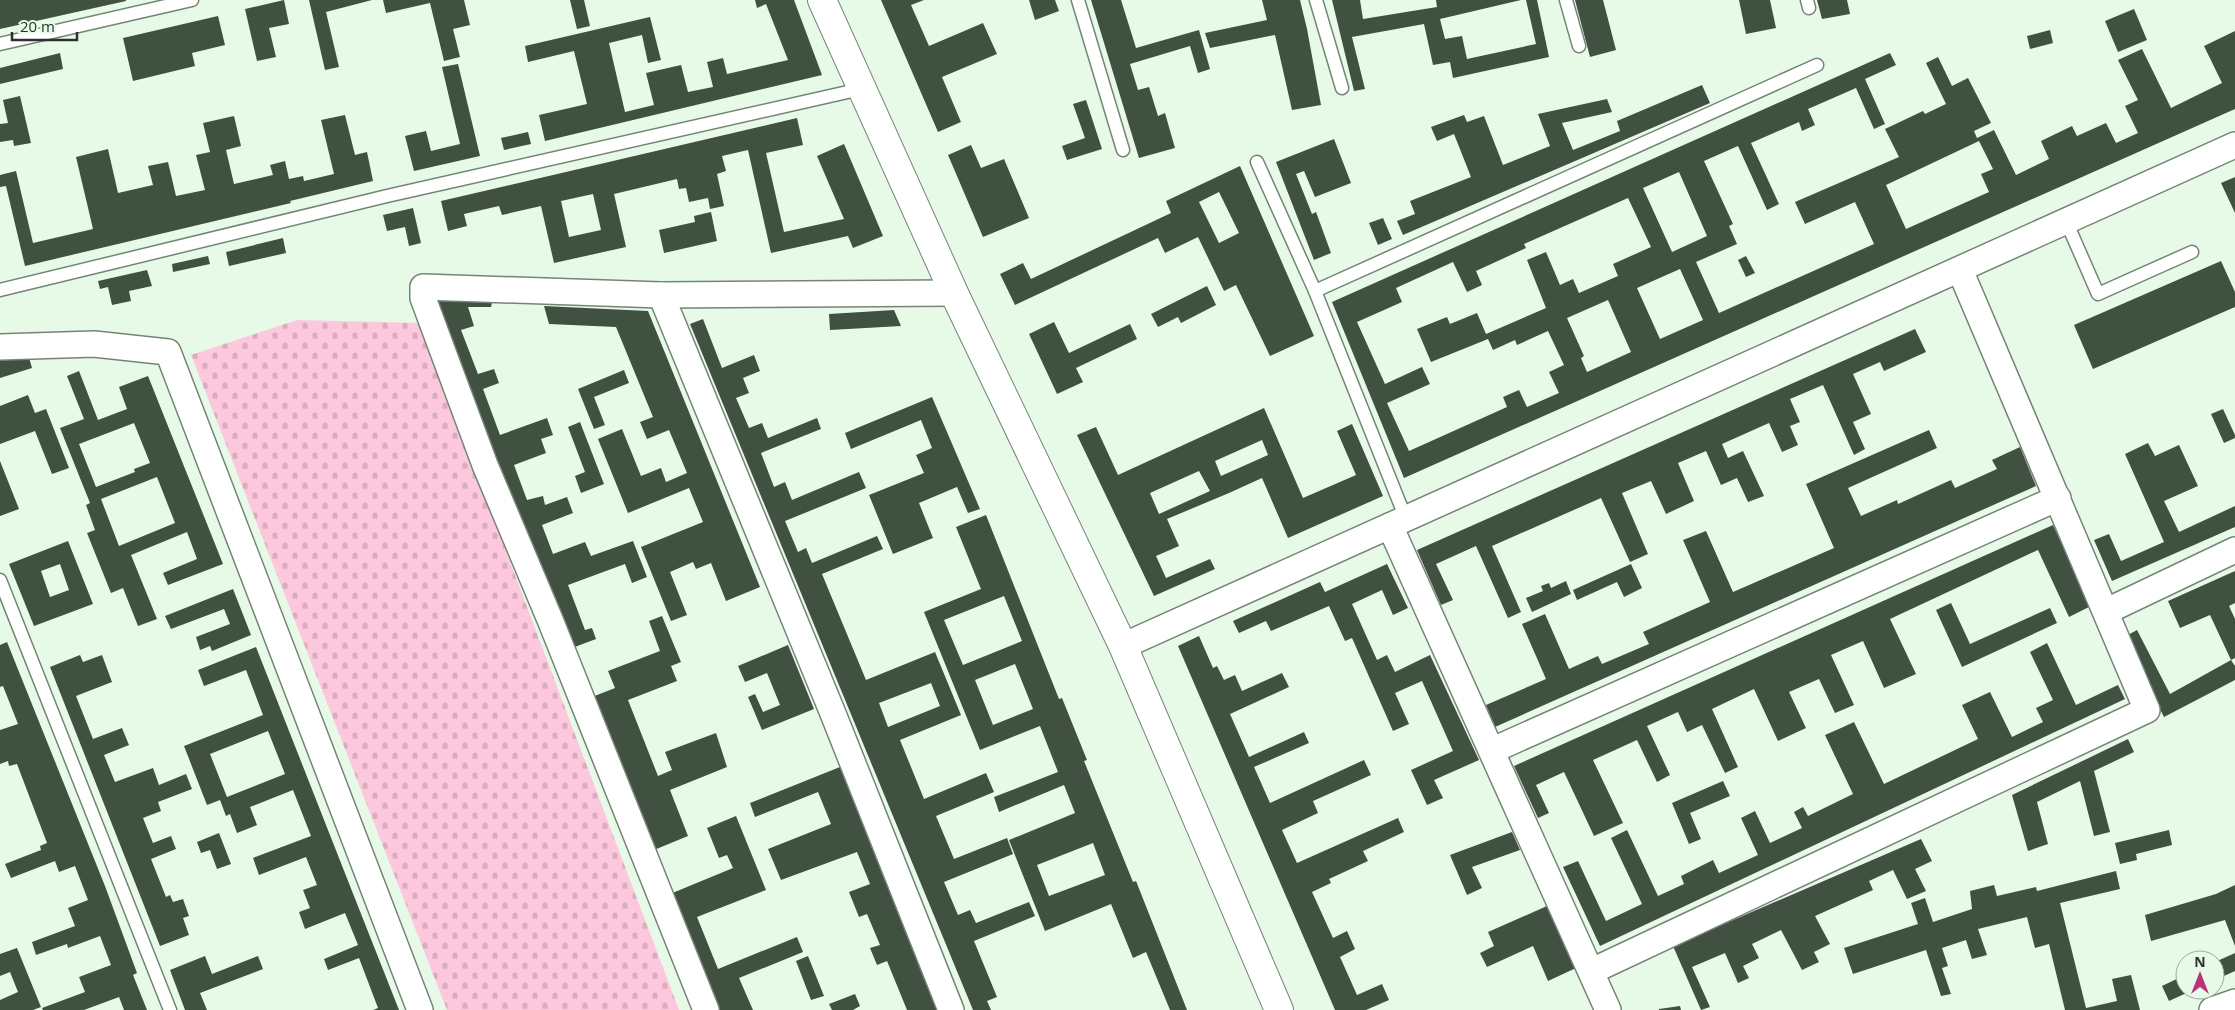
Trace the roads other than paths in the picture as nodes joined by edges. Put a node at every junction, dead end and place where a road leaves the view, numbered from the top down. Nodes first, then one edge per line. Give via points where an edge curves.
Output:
1 (192, 0) edge
2 (822, 0) edge
3 (1078, 0) edge
4 (1316, 0) edge
5 (1566, 0) edge
6 (0, 44) edge
7 (1579, 46) dead end
8 (1817, 65) dead end
9 (1342, 88) dead end
10 (861, 89) junction
11 (2235, 145) edge
12 (1123, 150) dead end
13 (1257, 162) dead end
14 (2066, 222) junction
15 (2192, 252) dead end
16 (1960, 270) junction
17 (0, 290) edge
18 (954, 292) junction
19 (1315, 292) junction
20 (662, 296) junction
21 (0, 347) edge
22 (2058, 498) junction
23 (1398, 522) junction
24 (2235, 550) edge
25 (0, 580) edge
26 (2107, 611) junction
27 (1123, 646) junction
28 (1493, 750) junction
29 (1592, 972) junction
30 (2235, 1002) edge
31 (170, 1010) edge
32 (420, 1010) edge
33 (706, 1010) edge
34 (950, 1010) edge
35 (1279, 1010) edge
36 (1608, 1010) edge
37 (2212, 1010) edge

1 - 6 lane
2 - 10 street
3 - 12 lane
4 - 9 lane
5 - 7 lane
8 - 19 lane
10 - 17 lane via 396,194
10 - 18 street
11 - 14 street
13 - 19 lane
14 - 15 lane via 2098,294
14 - 16 street
16 - 22 street
16 - 23 street
18 - 20 street
18 - 27 street
19 - 23 lane
20 - 33 street via 423,287 423,298 485,466
20 - 34 street
21 - 32 street via 94,344 168,352
22 - 26 street
22 - 28 street
23 - 27 street
23 - 28 street
24 - 26 street
25 - 31 lane
26 - 29 street via 2147,710
27 - 35 street
28 - 29 street
29 - 36 street
30 - 37 street

